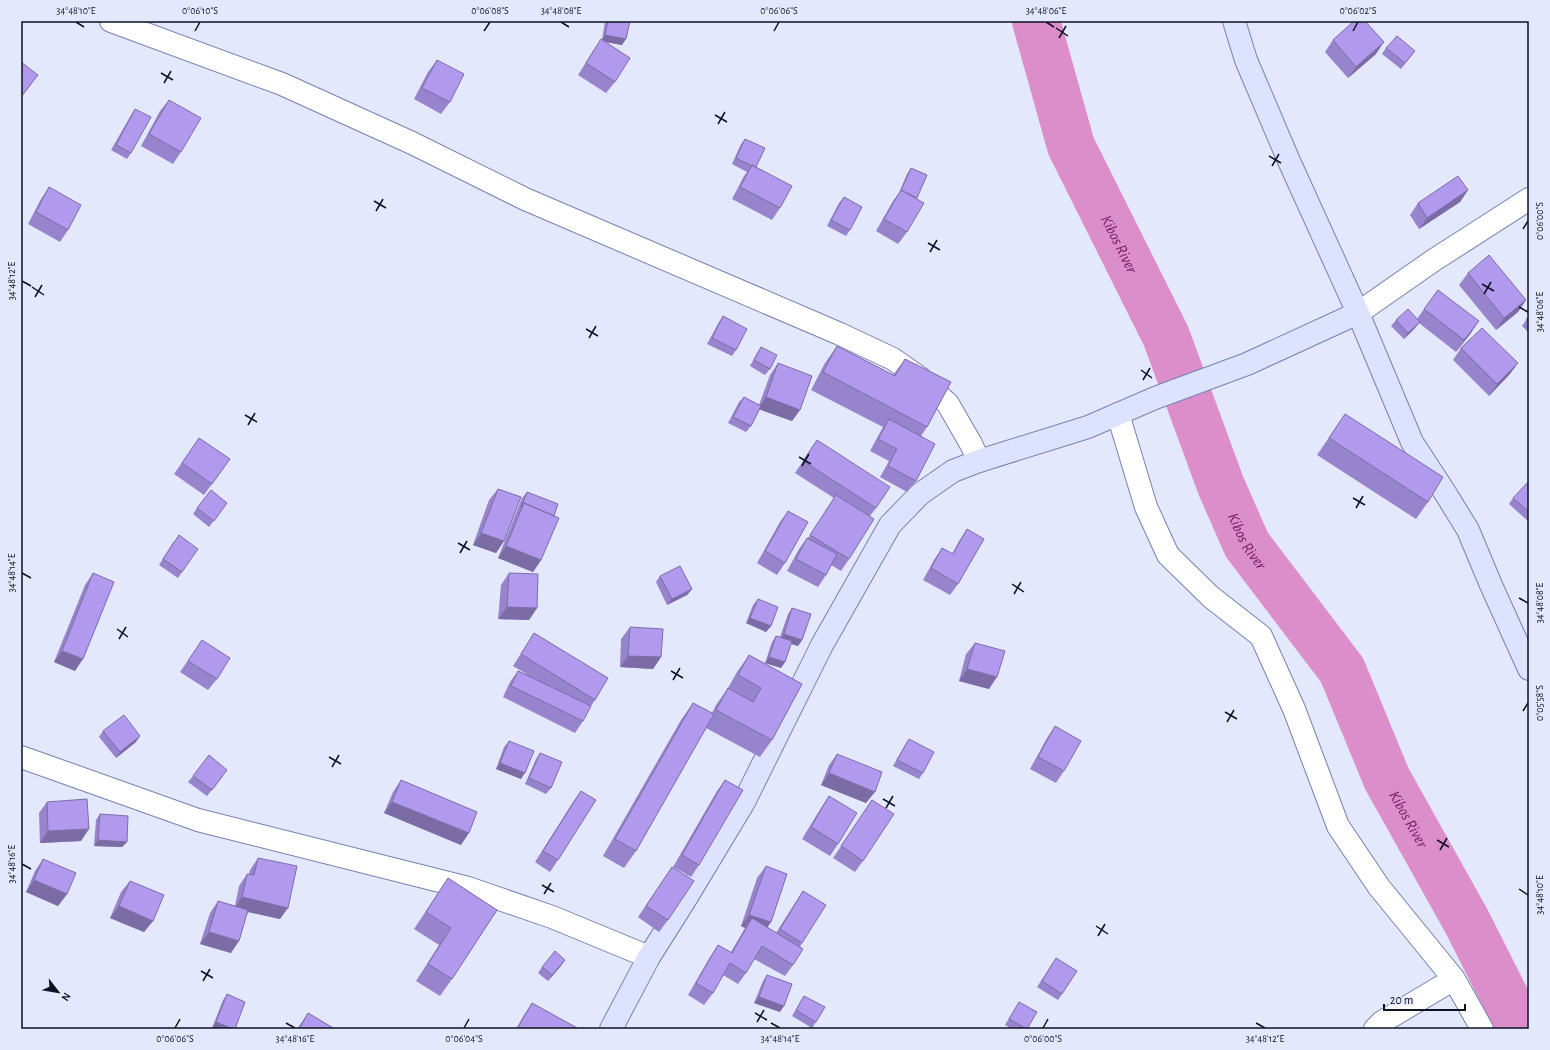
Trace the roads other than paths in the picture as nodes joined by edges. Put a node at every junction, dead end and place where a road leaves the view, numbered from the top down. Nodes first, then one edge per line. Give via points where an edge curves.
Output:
1 (111, 21) edge
2 (1234, 21) edge
3 (1529, 199) edge
4 (1358, 313) junction
5 (1118, 414) junction
6 (980, 461) junction
7 (1529, 669) edge
8 (21, 757) edge
9 (649, 957) junction
10 (1454, 979) junction
11 (611, 1029) edge
12 (1375, 1029) edge
13 (1482, 1029) edge

1 - 6 street via 282,84 412,143 525,199 893,359 920,378 948,404
2 - 4 main road via 1249,68
3 - 4 street
4 - 5 main road via 1248,364
4 - 7 main road via 1412,442 1468,530
5 - 6 main road via 1088,427
5 - 10 street via 1146,507 1168,555 1211,597 1261,636 1294,709 1338,826 1379,887
6 - 9 main road via 953,471 920,494 890,524 822,646 744,802
8 - 9 street via 198,820 468,888 552,917
9 - 11 main road
10 - 12 street via 1382,1022
10 - 13 street

